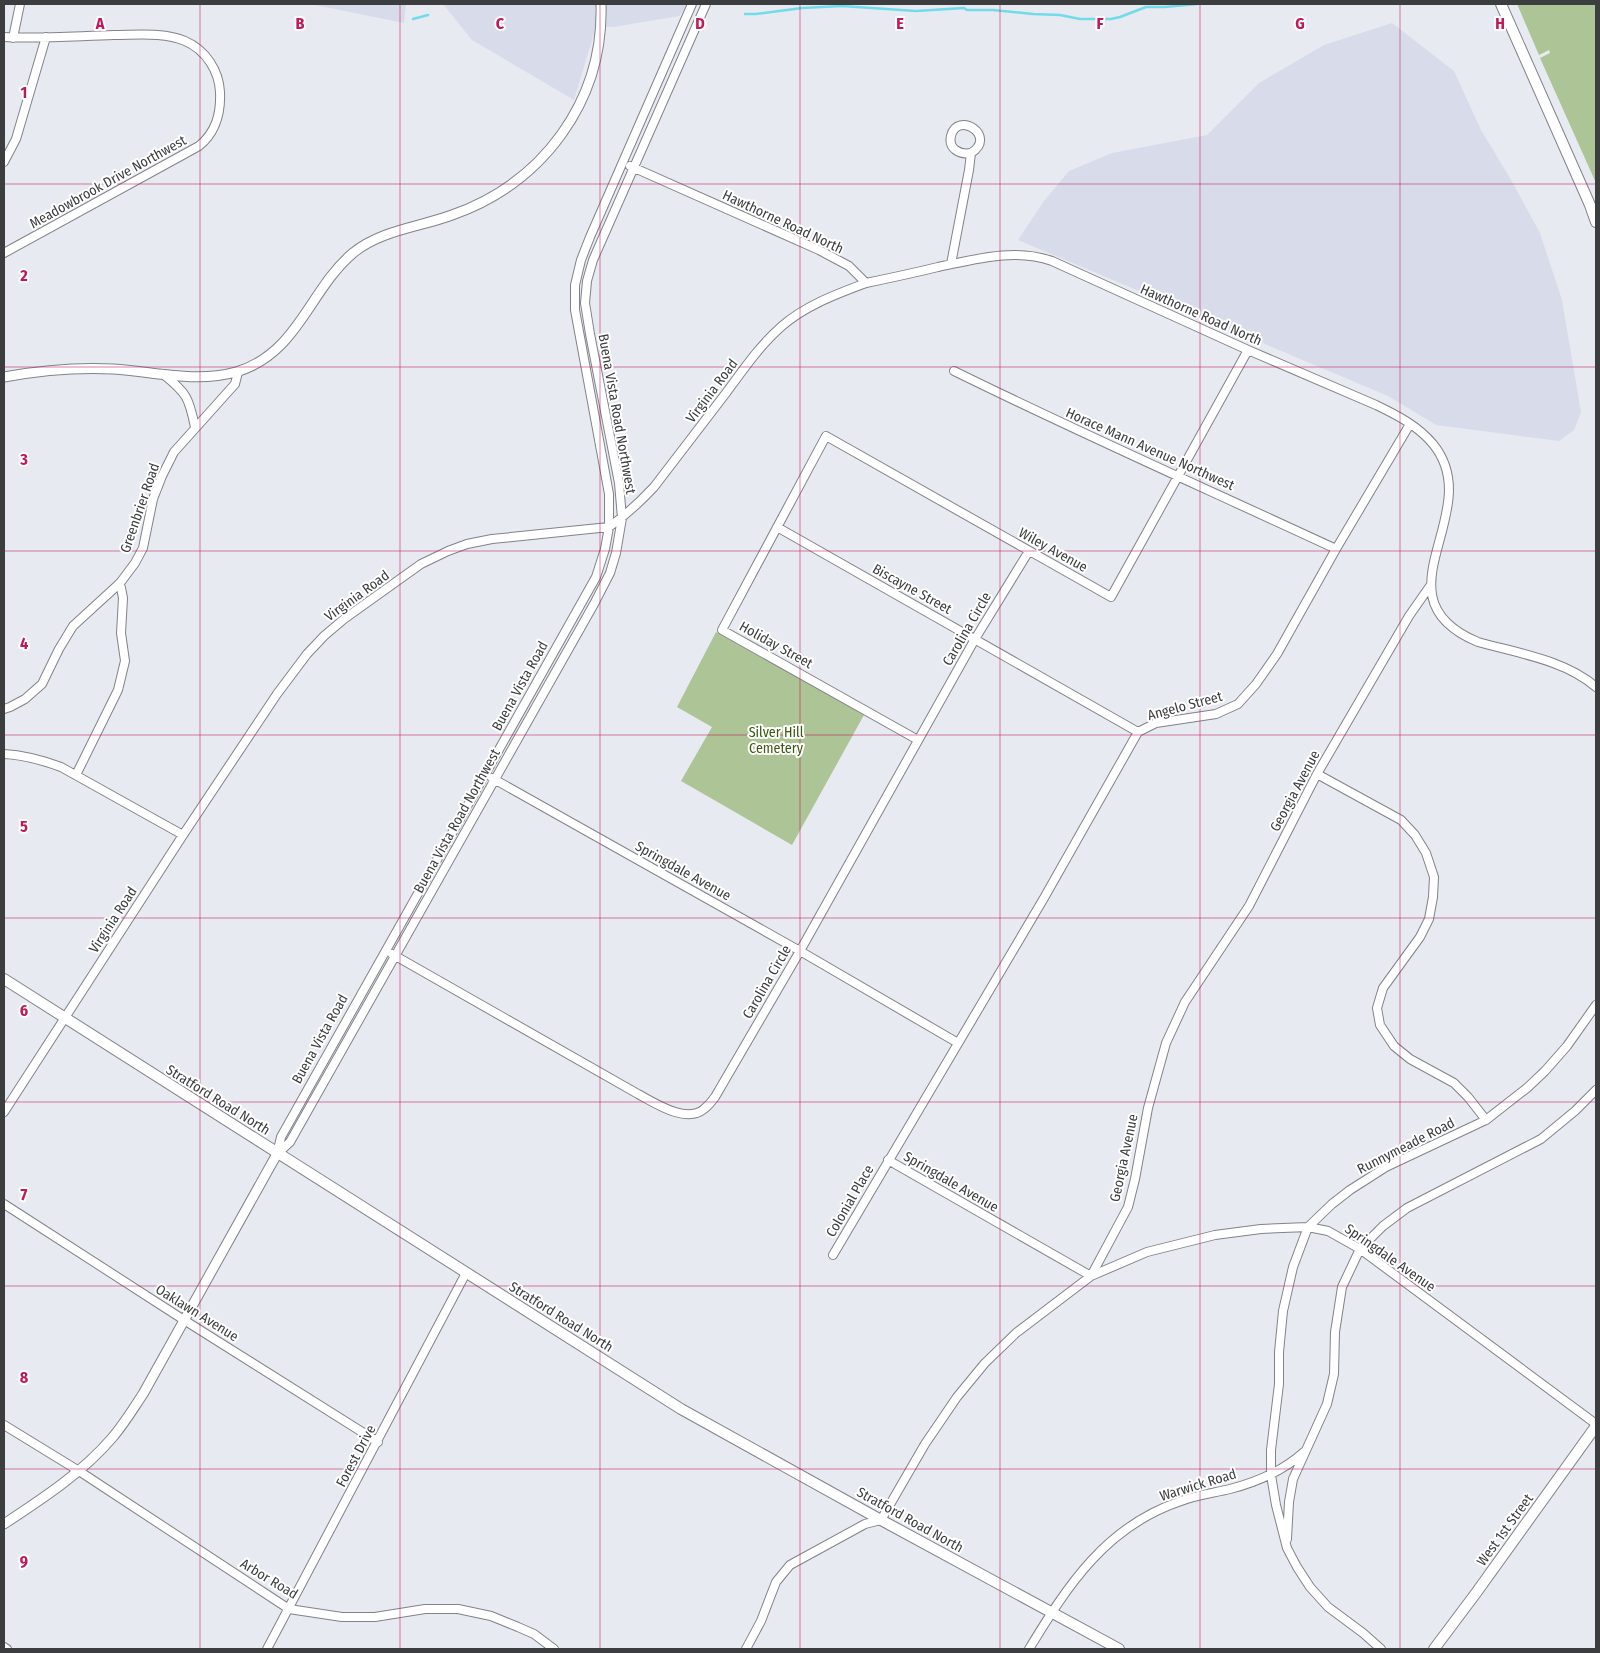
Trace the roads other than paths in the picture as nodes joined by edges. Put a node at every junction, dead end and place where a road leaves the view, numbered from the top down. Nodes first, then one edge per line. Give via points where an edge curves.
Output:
1 (20, 4) edge
2 (601, 4) edge
3 (692, 4) edge
4 (706, 4) edge
5 (1500, 4) edge
6 (4, 37) edge
7 (46, 37) junction
8 (13, 38) junction
9 (971, 153) dead end
10 (4, 162) edge
11 (623, 163) junction
12 (633, 168) junction
13 (1596, 222) edge
14 (4, 253) edge
15 (951, 264) junction
16 (866, 283) junction
17 (1248, 350) junction
18 (954, 371) dead end
19 (238, 372) junction
20 (164, 374) junction
21 (4, 377) edge
22 (1410, 424) junction
23 (195, 427) junction
24 (1178, 475) junction
25 (622, 518) junction
26 (608, 526) junction
27 (777, 527) junction
28 (1336, 549) junction
29 (1029, 551) junction
30 (120, 583) junction
31 (1430, 586) junction
32 (975, 639) junction
33 (1596, 687) edge
34 (4, 709) edge
35 (1138, 732) junction
36 (918, 740) junction
37 (4, 754) edge
38 (486, 774) junction
39 (1317, 774) junction
40 (76, 775) junction
41 (495, 780) junction
42 (183, 835) junction
43 (386, 951) junction
44 (800, 951) junction
45 (395, 956) junction
46 (4, 979) edge
47 (1596, 1006) edge
48 (64, 1018) junction
49 (958, 1043) junction
50 (1596, 1090) edge
51 (4, 1112) edge
52 (1486, 1120) junction
53 (277, 1154) junction
54 (888, 1160) junction
55 (4, 1204) edge
56 (1308, 1227) junction
57 (1360, 1250) junction
58 (833, 1255) dead end
59 (466, 1273) junction
60 (1091, 1276) junction
61 (184, 1320) junction
62 (4, 1425) edge
63 (1596, 1425) edge
64 (378, 1442) junction
65 (1308, 1449) junction
66 (79, 1471) junction
67 (1271, 1475) junction
68 (881, 1520) junction
69 (4, 1524) edge
70 (1287, 1548) junction
71 (289, 1609) junction
72 (1051, 1613) junction
73 (4, 1647) edge
74 (7, 1649) edge
75 (267, 1649) edge
76 (554, 1649) edge
77 (746, 1649) edge
78 (1029, 1649) edge
79 (1119, 1649) edge
80 (1380, 1649) edge
81 (1434, 1649) edge

1 - 8 street
2 - 19 street via 597,58 583,97 572,119 545,156 514,184 476,207 376,239 354,252 325,283 283,344 264,360
3 - 11 street, Buena Vista Road Northwest
4 - 12 street, Buena Vista Road Northwest
5 - 13 main road
6 - 8 street, Meadowbrook Drive Northwest
7 - 8 street, Meadowbrook Drive Northwest
7 - 10 street via 16,139
7 - 14 street, Meadowbrook Drive Northwest via 157,35 185,41 202,53 216,74 219,115 211,134 193,150
9 - 15 street
11 - 12 street, Hawthorne Road North
11 - 26 street, Buena Vista Road Northwest via 581,260 575,285 575,310 610,494
12 - 16 street, Hawthorne Road North via 819,250 849,266
12 - 25 street, Buena Vista Road Northwest via 593,260 585,303 619,482
15 - 16 street, Hawthorne Road North
15 - 17 street, Hawthorne Road North via 995,256 1037,256
16 - 25 street, Virginia Road via 798,314 767,340 654,487
17 - 22 street, Hawthorne Road North via 1376,405
17 - 24 street, Wiley Avenue
18 - 24 street, Horace Mann Avenue Northwest
19 - 20 street via 212,377
19 - 23 street, Greenbrier Road via 235,384
20 - 21 street via 58,368
20 - 23 street via 181,389 190,404
22 - 28 street, Angelo Street
22 - 31 street, Hawthorne Road North via 1437,449 1449,481 1448,508
23 - 30 street, Greenbrier Road via 174,452 162,476 153,498 143,548
24 - 28 street, Horace Mann Avenue Northwest
24 - 29 street, Wiley Avenue via 1111,597
25 - 26 street, Virginia Road
25 - 41 street, Buena Vista Road Northwest via 616,553 604,586
26 - 38 street, Buena Vista Road via 596,576
26 - 42 street, Virginia Road via 467,544 421,564 344,620 307,654
27 - 29 street, Wiley Avenue via 826,436
27 - 32 street, Biscayne Street
27 - 36 street, Holiday Street via 722,630
28 - 35 street, Angelo Street via 1277,654 1238,704 1216,714 1156,723
29 - 32 street, Carolina Circle
30 - 34 street, Greenbrier Road via 73,626 42,684 25,699
30 - 40 street via 123,598 123,676
31 - 33 street, Hawthorne Road North via 1432,600 1440,615 1460,633 1478,642 1558,665
31 - 39 street, Georgia Avenue via 1409,616
32 - 35 street, Biscayne Street
32 - 36 street, Carolina Circle
35 - 49 street, Angelo Street
36 - 44 street, Carolina Circle
37 - 40 street via 44,761
38 - 41 street, Springdale Avenue
38 - 43 street, Buena Vista Road
39 - 52 street via 1401,820 1426,853 1434,876 1429,919 1383,988 1377,1008 1380,1025 1394,1046 1410,1059 1454,1083
39 - 60 street, Georgia Avenue via 1249,906 1185,1002 1166,1043 1148,1108 1128,1207
40 - 42 street
41 - 44 street, Springdale Avenue
41 - 45 street, Buena Vista Road Northwest
42 - 48 street, Virginia Road
43 - 45 street, Carolina Circle
43 - 53 street, Buena Vista Road via 281,1137
44 - 45 street, Carolina Circle via 715,1097 704,1110 689,1114 671,1111 638,1094
44 - 49 street, Springdale Avenue
45 - 53 street, Buena Vista Road Northwest via 290,1142
46 - 48 main road, Stratford Road North
47 - 52 street, Runnymeade Road via 1545,1071
48 - 51 street, Virginia Road
48 - 53 main road, Stratford Road North
49 - 54 street, Springdale Avenue
50 - 57 street via 1541,1139 1407,1208 1383,1226
52 - 56 street, Runnymeade Road via 1386,1167 1350,1190
53 - 59 main road, Stratford Road North
53 - 61 street, Buena Vista Road
54 - 58 street, Colonial Place
54 - 60 street, Springdale Avenue
55 - 61 street, Oaklawn Avenue
56 - 57 street, Springdale Avenue via 1328,1231
56 - 60 street, Springdale Avenue via 1215,1235 1147,1252
56 - 67 street, Runnymeade Road via 1293,1267 1283,1311
57 - 63 street, Springdale Avenue
57 - 65 street via 1342,1287 1331,1389
59 - 64 street, Forest Drive
59 - 68 main road, Stratford Road North via 681,1409
60 - 68 street, Georgia Avenue via 1016,1333 985,1363 957,1396 925,1444
61 - 64 street, Oaklawn Avenue
61 - 66 street, Buena Vista Road via 128,1418
62 - 66 street, Arbor Road
63 - 81 main road, West 1st Street
64 - 71 street, Forest Drive
65 - 67 street, Warwick Road
65 - 70 street via 1293,1479
66 - 69 street, Buena Vista Road
66 - 71 street, Arbor Road
67 - 70 street, Runnymeade Road
67 - 72 street, Warwick Road via 1183,1500 1133,1524 1100,1550
68 - 72 main road, Stratford Road North
68 - 77 street via 865,1524 790,1565 776,1582
70 - 80 street, Runnymeade Road via 1310,1586 1328,1607
71 - 75 street, Forest Drive
71 - 76 street, Arbor Road via 359,1618 425,1609 458,1609 491,1616 518,1627
72 - 78 street, Warwick Road
72 - 79 main road, Stratford Road North
73 - 74 street

